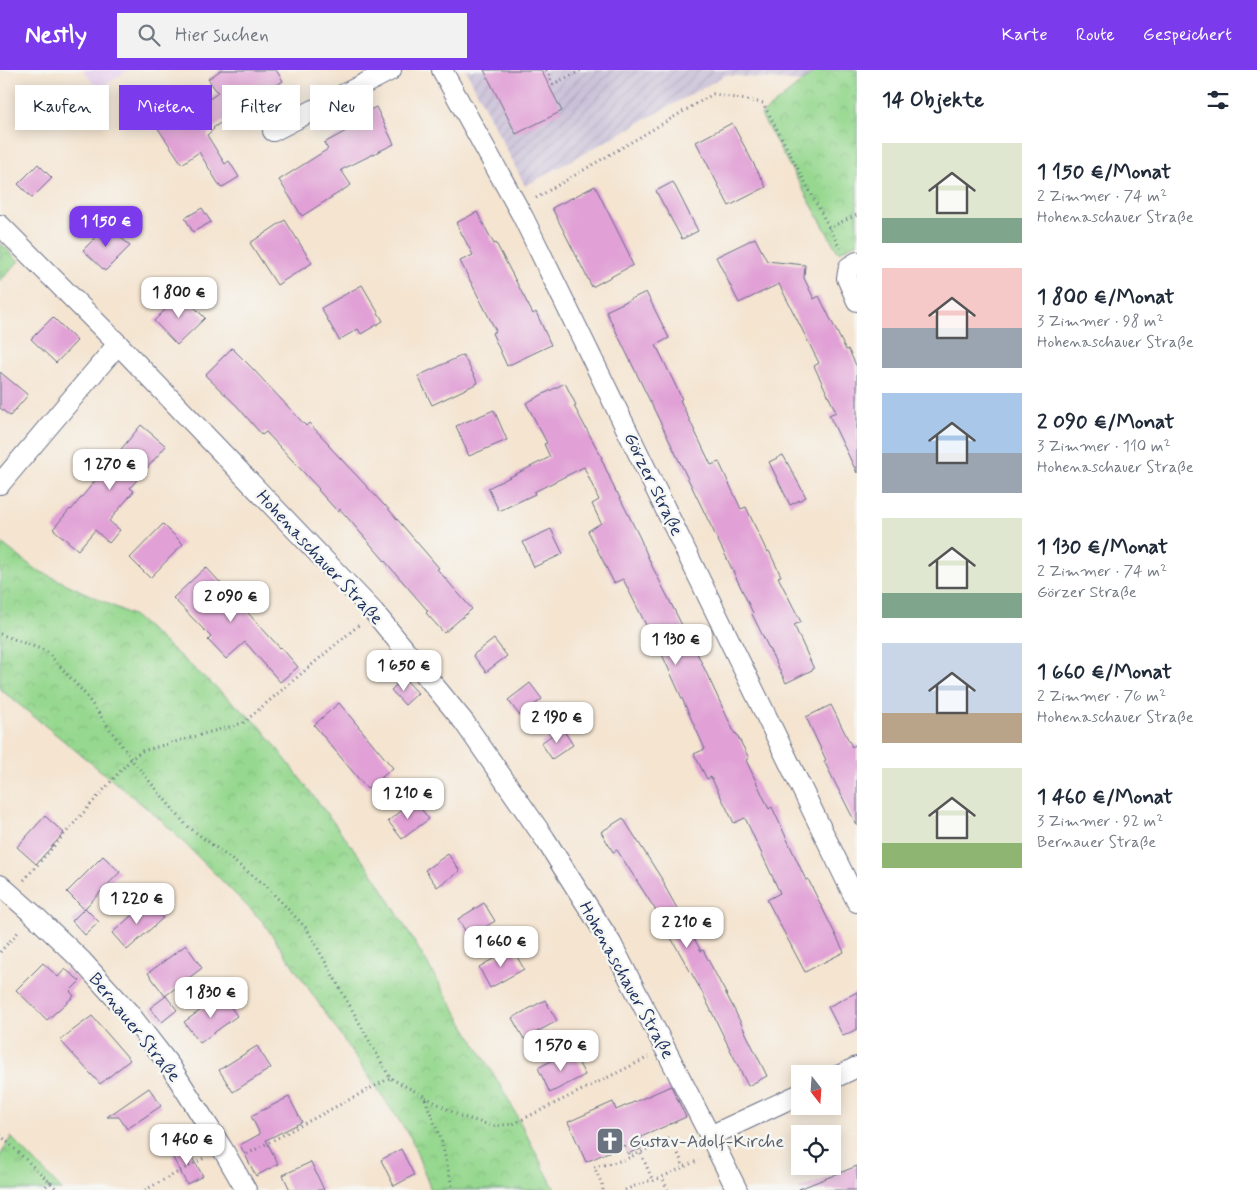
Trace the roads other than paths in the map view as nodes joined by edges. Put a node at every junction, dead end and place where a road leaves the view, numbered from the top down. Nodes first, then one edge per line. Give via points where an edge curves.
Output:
1 (391, 70) edge
2 (442, 70) edge
3 (273, 132) dead end
4 (0, 225) edge
5 (852, 267) edge
6 (857, 302) edge
7 (118, 344) junction
8 (0, 484) edge
9 (6, 890) edge
10 (857, 902) edge
11 (857, 1067) edge
12 (841, 1075) edge
13 (791, 1099) edge
14 (714, 1144) junction
15 (246, 1190) edge
16 (737, 1190) edge

1 - 3 street
2 - 10 street, Görzer Straße via 519,208
4 - 7 street, Hohenaschauer Straße
5 - 6 street via 847,278
7 - 8 street
7 - 14 street, Hohenaschauer Straße via 374,612 464,722 545,839 611,943
9 - 15 street, Bernauer Straße via 81,960 129,1013 170,1066
11 - 12 street
13 - 14 street
14 - 16 street, Hohenaschauer Straße

